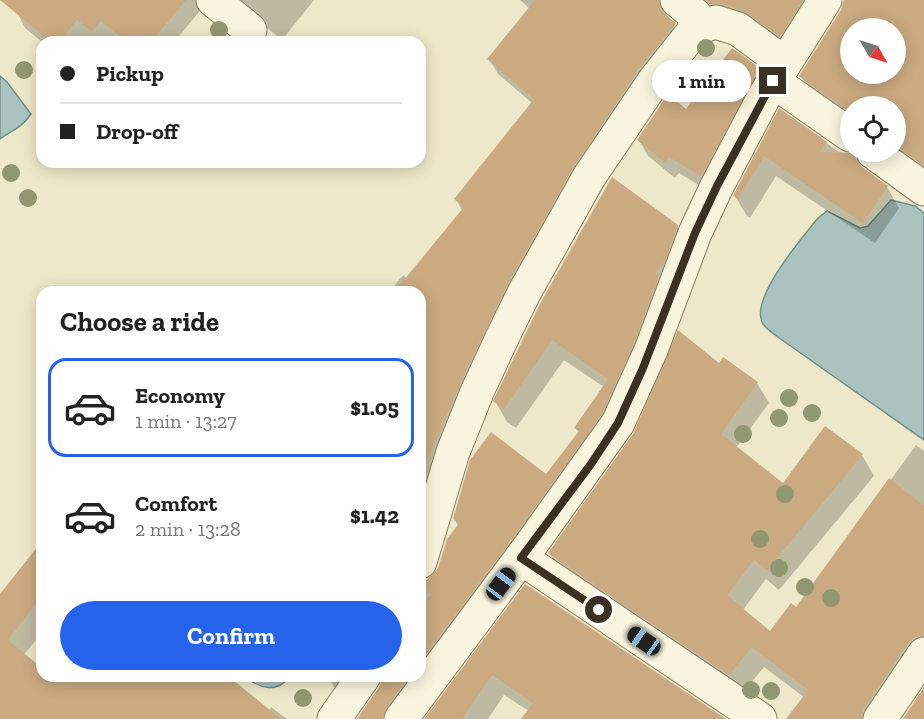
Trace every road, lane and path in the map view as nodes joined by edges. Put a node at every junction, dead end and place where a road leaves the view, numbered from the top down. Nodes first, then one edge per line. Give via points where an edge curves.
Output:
1 (213, 0) edge
2 (677, 0) edge
3 (825, 0) edge
4 (696, 28) junction
5 (250, 30) dead end
6 (779, 72) junction
7 (840, 126) edge
8 (887, 162) edge
9 (924, 189) edge
10 (426, 542) edge
11 (521, 558) junction
12 (924, 654) edge
13 (360, 682) edge
14 (334, 719) edge
15 (401, 719) edge
16 (760, 719) edge
17 (880, 719) edge

1 - 5 street
2 - 4 street via 695,15
3 - 6 street
4 - 6 street via 716,22 738,29
4 - 10 street via 654,81 589,177 524,293 453,452
6 - 7 street
6 - 11 street via 695,233 618,423
8 - 9 street
11 - 15 street
11 - 16 street
12 - 17 street
13 - 14 street

